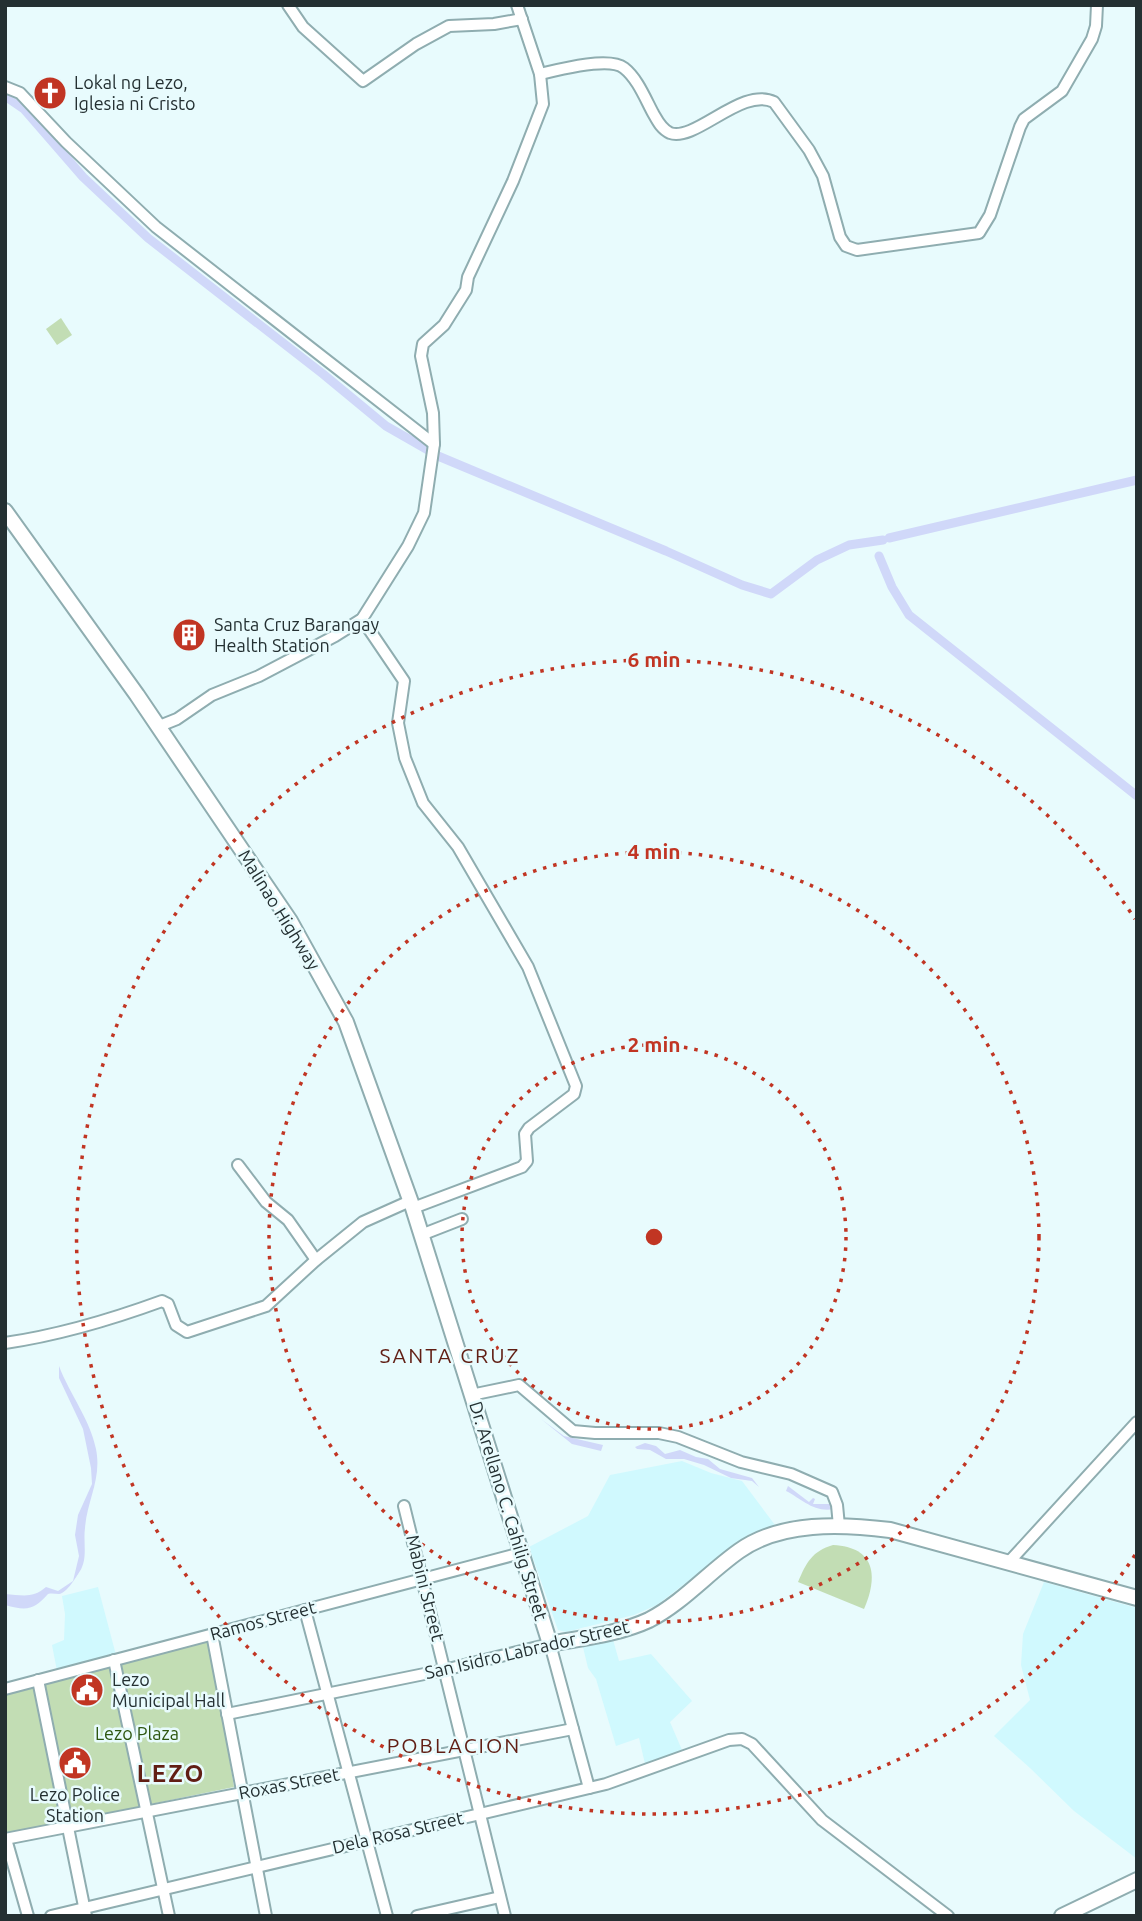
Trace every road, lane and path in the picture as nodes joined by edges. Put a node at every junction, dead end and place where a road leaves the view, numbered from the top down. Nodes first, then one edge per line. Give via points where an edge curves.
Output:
1 (288, 5) edge
2 (517, 5) edge
3 (1097, 5) edge
4 (522, 19) junction
5 (540, 74) junction
6 (5, 87) edge
7 (435, 444) junction
8 (5, 511) edge
9 (362, 619) junction
10 (158, 727) junction
11 (238, 1165) dead end
12 (411, 1205) junction
13 (462, 1219) dead end
14 (421, 1235) junction
15 (316, 1260) junction
16 (5, 1343) edge
17 (459, 1356) joint
18 (471, 1395) junction
19 (1137, 1422) edge
20 (404, 1506) dead end
21 (839, 1526) junction
22 (521, 1553) junction
23 (1007, 1563) junction
24 (423, 1579) junction
25 (1137, 1598) edge
26 (305, 1610) junction
27 (212, 1634) junction
28 (550, 1644) junction
29 (114, 1660) junction
30 (444, 1670) junction
31 (38, 1680) junction
32 (5, 1689) edge
33 (327, 1694) junction
34 (227, 1714) junction
35 (573, 1729) junction
36 (464, 1750) junction
37 (348, 1773) junction
38 (589, 1788) junction
39 (242, 1793) junction
40 (147, 1811) junction
41 (480, 1814) junction
42 (68, 1827) junction
43 (6, 1839) edge
44 (367, 1841) junction
45 (256, 1867) junction
46 (1137, 1880) edge
47 (164, 1889) junction
48 (500, 1897) junction
49 (85, 1912) edge
50 (28, 1916) edge
51 (51, 1916) edge
52 (169, 1916) edge
53 (266, 1916) edge
54 (387, 1916) edge
55 (417, 1916) edge
56 (505, 1916) edge
57 (948, 1916) edge
58 (1062, 1916) edge

1 - 4 street via 303,27 363,81 449,26
2 - 4 street
3 - 5 street via 1092,38 1062,92 1024,119 990,215 979,233 857,250 846,246 840,237 823,176 774,102 756,99 684,134 670,133 661,127 633,77 621,65 569,67
4 - 5 street
5 - 7 street via 543,104 468,277 467,290 444,325 423,344
6 - 7 street via 20,93 156,227
7 - 9 street via 424,513
8 - 10 main road, Malinao Highway
9 - 10 street
9 - 12 street via 404,681 398,723 404,758 424,803 458,847 528,967 576,1086 575,1094 525,1135 527,1161 522,1167
10 - 12 main road, Malinao Highway via 290,921 346,1022
11 - 15 street via 266,1202 288,1220
12 - 14 main road, Malinao Highway
12 - 15 street via 363,1223
13 - 14 street
14 - 17 main road, Malinao Highway
15 - 16 street via 267,1307 187,1332 176,1325 168,1304 162,1301 84,1328
17 - 18 main road, Dr. Arellano C. Cahilig Street
18 - 21 street via 519,1385 573,1430 659,1433 791,1474 832,1492
18 - 22 main road, Dr. Arellano C. Cahilig Street
19 - 23 street
20 - 24 street, Mabini Street
21 - 23 main road, San Isidro Labrador Street via 890,1530
21 - 28 main road, San Isidro Labrador Street via 759,1540 648,1620
22 - 24 street, Ramos Street
22 - 28 main road, Dr. Arellano C. Cahilig Street
23 - 25 main road, San Isidro Labrador Street
24 - 26 street, Ramos Street
24 - 30 street, Mabini Street
26 - 27 street, Ramos Street
26 - 33 street
27 - 29 street, Ramos Street
27 - 34 street
28 - 30 street, San Isidro Labrador Street
28 - 35 street, Dr. Arellano C. Cahilig Street
29 - 31 street, Ramos Street
29 - 40 street
30 - 33 street, San Isidro Labrador Street
30 - 36 street, Mabini Street
31 - 32 street, Ramos Street
31 - 42 street
33 - 34 street, San Isidro Labrador Street
33 - 37 street
34 - 39 street
35 - 36 street, Roxas Street
35 - 38 street, Dr. Arellano C. Cahilig Street
36 - 37 street, Roxas Street
36 - 41 street, Mabini Street
37 - 39 street, Roxas Street
37 - 44 street
38 - 41 street, Dela Rosa Street
38 - 57 street, Dela Rosa Street via 742,1739 768,1759 822,1820
39 - 40 street, Roxas Street
39 - 45 street
40 - 42 street, Roxas Street
40 - 47 street
41 - 44 street, Dela Rosa Street
41 - 48 street, Mabini Street
42 - 43 street, Roxas Street
42 - 49 street
43 - 50 street
44 - 45 street, Dela Rosa Street
44 - 54 street
45 - 47 street, Dela Rosa Street
45 - 53 street
46 - 58 main road
47 - 49 street, Dela Rosa Street
47 - 52 street
48 - 55 street
48 - 56 street, Mabini Street
49 - 51 street, Dela Rosa Street

